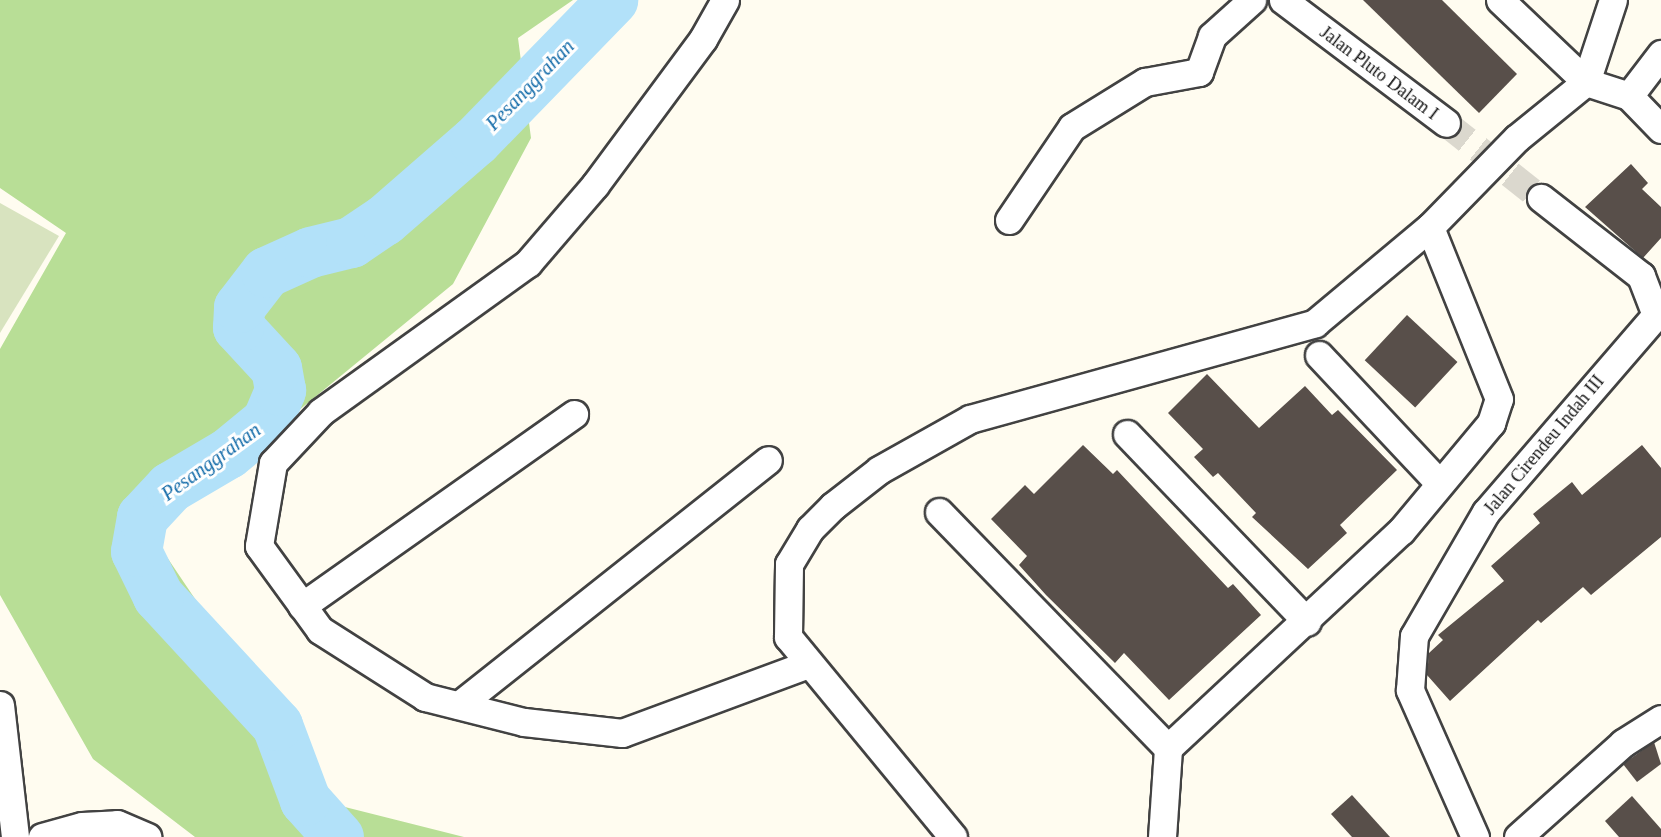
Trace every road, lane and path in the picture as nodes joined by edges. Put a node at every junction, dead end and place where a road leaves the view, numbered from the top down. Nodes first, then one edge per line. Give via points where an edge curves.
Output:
1 (725, 0) edge
2 (1252, 0) edge
3 (1283, 0) edge
4 (1500, 0) edge
5 (1613, 0) edge
6 (1661, 54) edge
7 (1586, 82) junction
8 (1629, 96) junction
9 (1446, 123) tunnel mouth
10 (1661, 129) edge
11 (1541, 198) tunnel mouth
12 (1010, 220) dead end
13 (1430, 227) junction
14 (1319, 355) dead end
15 (574, 414) dead end
16 (1127, 434) dead end
17 (768, 460) dead end
18 (1439, 483) junction
19 (939, 512) dead end
20 (302, 606) junction
21 (1306, 622) junction
22 (809, 664) junction
23 (0, 705) edge
24 (459, 705) junction
25 (1661, 719) edge
26 (1168, 748) junction
27 (15, 837) edge
28 (42, 837) edge
29 (147, 837) edge
30 (953, 837) edge
31 (1162, 837) edge
32 (1475, 837) edge
33 (1518, 837) edge

1 - 20 street via 703,39 595,185 528,263 321,412 273,463 259,546
2 - 12 street via 1212,36 1198,72 1145,82 1072,127
3 - 9 street, Jalan Pluto Dalam I
4 - 7 street
5 - 7 street
6 - 8 street
7 - 8 street
7 - 13 street via 1517,138
8 - 10 street
11 - 32 street, Jalan Cirendeu Indah III via 1641,276 1656,315 1486,512 1414,636 1410,690
13 - 18 street via 1499,399 1491,423
13 - 22 street via 1315,323 970,419 879,470 810,529 789,564 788,638
14 - 18 street
15 - 20 street
16 - 21 street
17 - 24 street
18 - 21 street via 1401,531
19 - 26 street
20 - 24 street via 320,630 425,697
21 - 26 street
22 - 24 street via 622,733 524,722
22 - 30 street
23 - 27 street
25 - 33 street via 1623,743
26 - 31 street
28 - 29 street via 82,826 117,824

